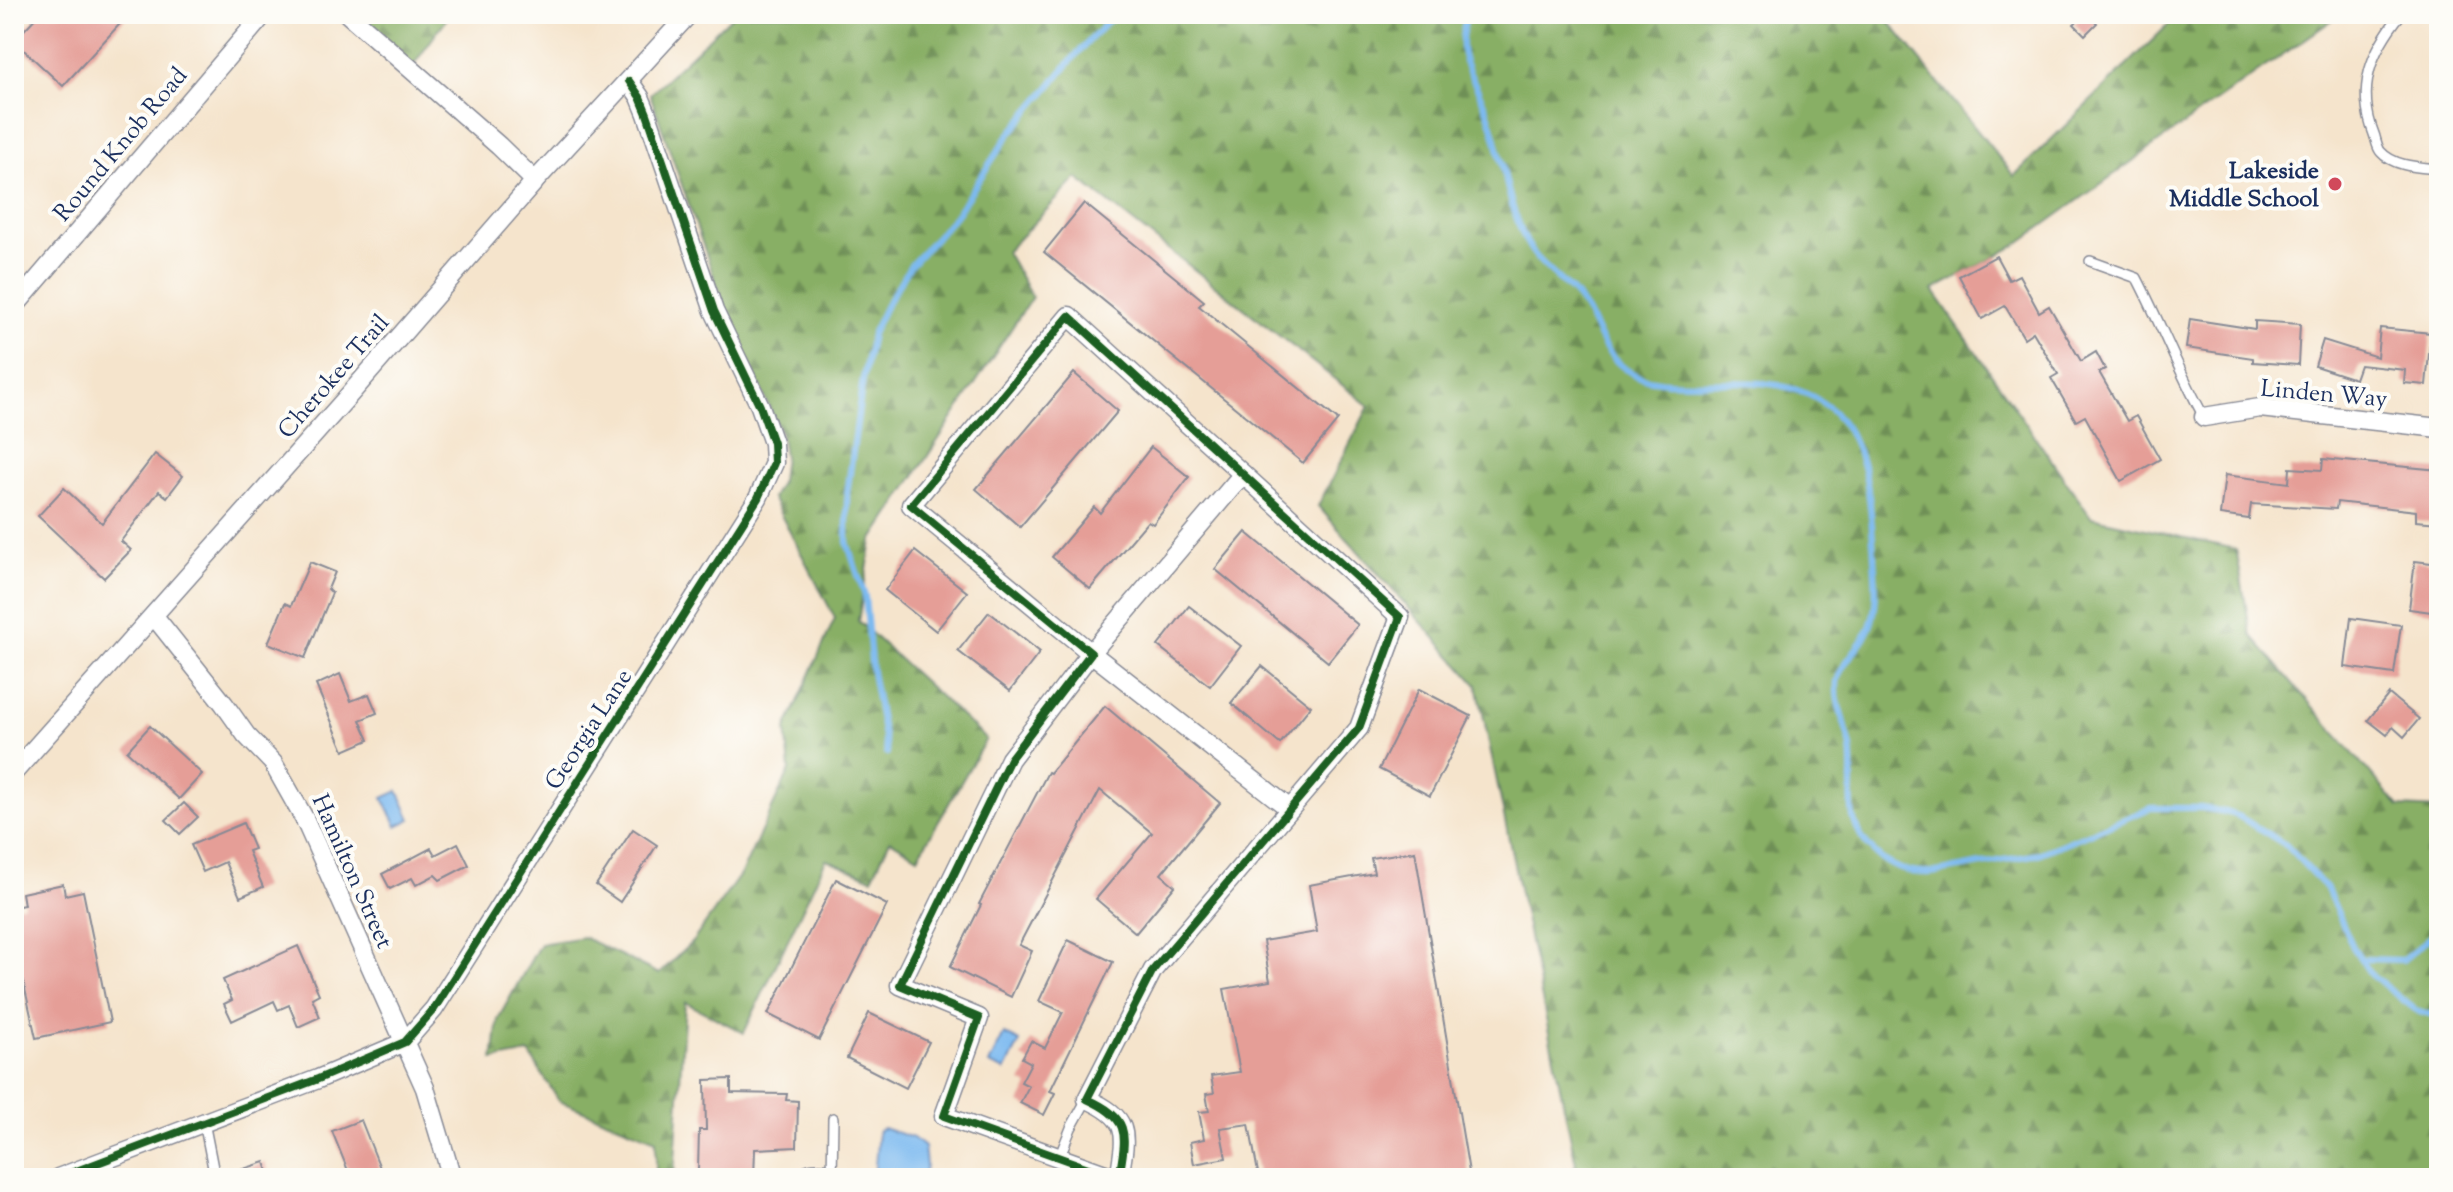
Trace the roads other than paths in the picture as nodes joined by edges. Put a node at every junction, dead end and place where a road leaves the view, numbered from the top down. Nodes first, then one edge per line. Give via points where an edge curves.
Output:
1 (264, 14) edge
2 (348, 14) edge
3 (689, 14) edge
4 (2401, 14) edge
5 (629, 81) junction
6 (2439, 169) edge
7 (535, 181) junction
8 (2090, 261) dead end
9 (14, 307) edge
10 (2204, 417) joint
11 (2439, 428) edge
12 (1243, 474) junction
13 (154, 616) junction
14 (1091, 653) junction
15 (14, 772) edge
16 (1290, 809) junction
17 (405, 1042) junction
18 (1087, 1099) junction
19 (833, 1118) dead end
20 (204, 1122) junction
21 (1059, 1158) junction
22 (832, 1173) edge
23 (58, 1178) edge
24 (215, 1178) edge
25 (452, 1178) edge
26 (797, 1178) edge
27 (1118, 1178) edge

1 - 9 street, Round Knob Road
2 - 7 street
3 - 5 street, Cherokee Trail
4 - 6 lane via 2373,56 2366,86 2368,117 2380,151 2401,164
5 - 7 street, Cherokee Trail
5 - 17 street, Georgia Lane via 647,114 714,311 760,406 774,463 742,525 434,1009
7 - 13 street, Cherokee Trail
8 - 10 lane via 2137,278
10 - 11 street, Linden Way via 2260,408
12 - 14 street
12 - 14 street via 1069,316 911,505
12 - 16 street via 1400,617 1359,728
13 - 15 street, Cherokee Trail
13 - 17 street, Hamilton Street via 283,777
14 - 16 street
14 - 21 street via 1010,759 900,985 979,1018 944,1116
16 - 18 street via 1153,970
17 - 20 street, Georgia Lane
17 - 25 street, Hamilton Street
18 - 21 lane
18 - 27 street via 1120,1119 1125,1142
19 - 22 lane
20 - 23 street, Georgia Lane
20 - 24 lane
21 - 27 street
22 - 26 lane via 808,1168

